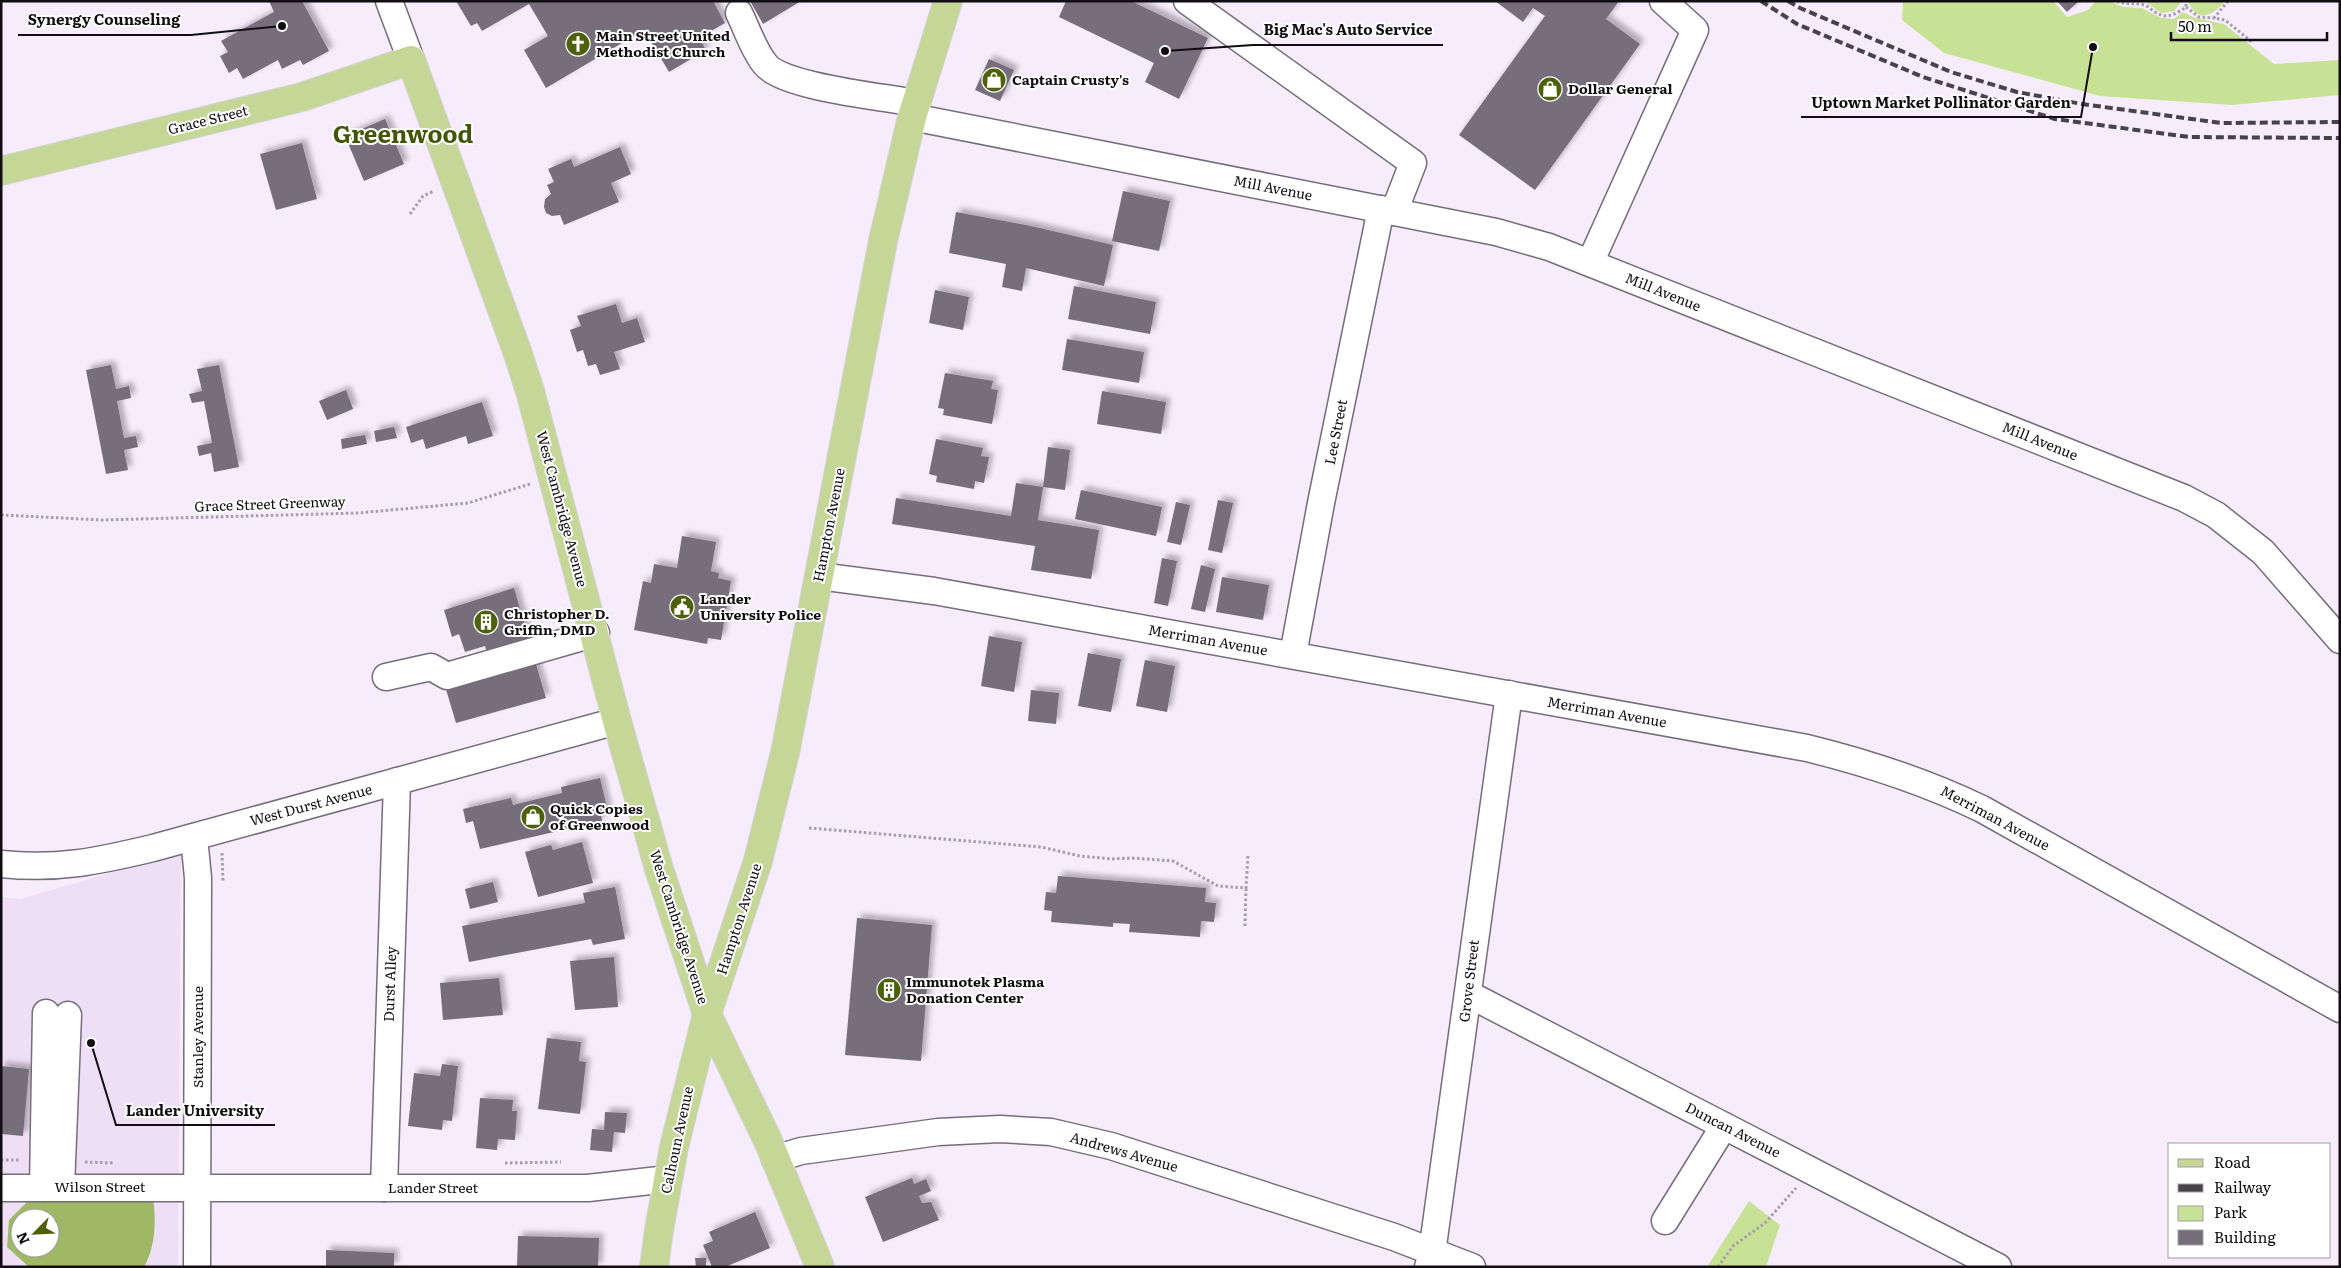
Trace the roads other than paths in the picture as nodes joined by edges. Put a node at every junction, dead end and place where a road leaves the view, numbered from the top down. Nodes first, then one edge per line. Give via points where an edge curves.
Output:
1 (389, 1) edge
2 (948, 1) edge
3 (1187, 1) edge
4 (1663, 1) edge
5 (738, 13) dead end
6 (411, 60) junction
7 (914, 110) junction
8 (1, 172) edge
9 (1388, 210) junction
10 (1590, 263) junction
11 (819, 576) junction
12 (596, 633) junction
13 (2340, 640) edge
14 (1294, 656) junction
15 (386, 678) dead end
16 (1509, 694) junction
17 (617, 721) junction
18 (397, 781) junction
19 (194, 837) junction
20 (1, 864) edge
21 (1468, 994) junction
22 (2340, 1009) edge
23 (57, 1014) dead end
24 (707, 1014) junction
25 (1724, 1126) junction
26 (775, 1159) junction
27 (668, 1179) junction
28 (198, 1187) junction
29 (1, 1188) edge
30 (52, 1188) junction
31 (384, 1188) junction
32 (1666, 1221) dead end
33 (1430, 1260) edge
34 (197, 1267) edge
35 (654, 1267) edge
36 (820, 1267) edge
37 (1472, 1267) edge
38 (1998, 1267) edge

1 - 6 street
2 - 7 main road, Hampton Avenue
3 - 9 street, Lee Street via 1412,163
4 - 10 street via 1695,30
5 - 7 street, Mill Avenue via 765,65 776,73 803,83
6 - 8 main road, Grace Street via 302,96
6 - 12 main road, West Cambridge Avenue via 517,351
7 - 9 street, Mill Avenue
7 - 11 main road, Hampton Avenue via 883,241
9 - 10 street, Mill Avenue via 1496,232
9 - 14 street, Lee Street via 1322,503
10 - 13 street, Mill Avenue via 2184,498 2216,515 2263,552
11 - 14 street, Merriman Avenue via 934,590
11 - 24 main road, Hampton Avenue via 785,753 758,861
12 - 15 street via 447,676 431,667
12 - 17 main road, West Cambridge Avenue
14 - 16 street, Merriman Avenue
16 - 21 street, Grove Street
16 - 22 street, Merriman Avenue via 1806,748 1904,775 1982,809
17 - 18 street, West Durst Avenue
17 - 24 main road, West Cambridge Avenue
18 - 19 street, West Durst Avenue
18 - 31 street, Durst Alley
19 - 20 street, West Durst Avenue via 74,865
19 - 28 street, Stanley Avenue via 198,878
21 - 25 street, Duncan Avenue
21 - 33 street, Grove Street
23 - 30 street
24 - 26 main road, West Cambridge Avenue
24 - 27 main road, Calhoun Avenue
25 - 32 street
25 - 38 street, Duncan Avenue
26 - 33 street, Andrews Avenue via 801,1151 938,1132 1000,1129 1051,1132 1111,1146 1394,1238
26 - 36 main road, West Cambridge Avenue
27 - 31 street, Lander Street via 588,1188
27 - 35 main road, Calhoun Avenue
28 - 30 street, Wilson Street
28 - 31 street, Lander Street
28 - 34 street, Stanley Avenue
29 - 30 street, Wilson Street
33 - 37 street, Andrews Avenue

